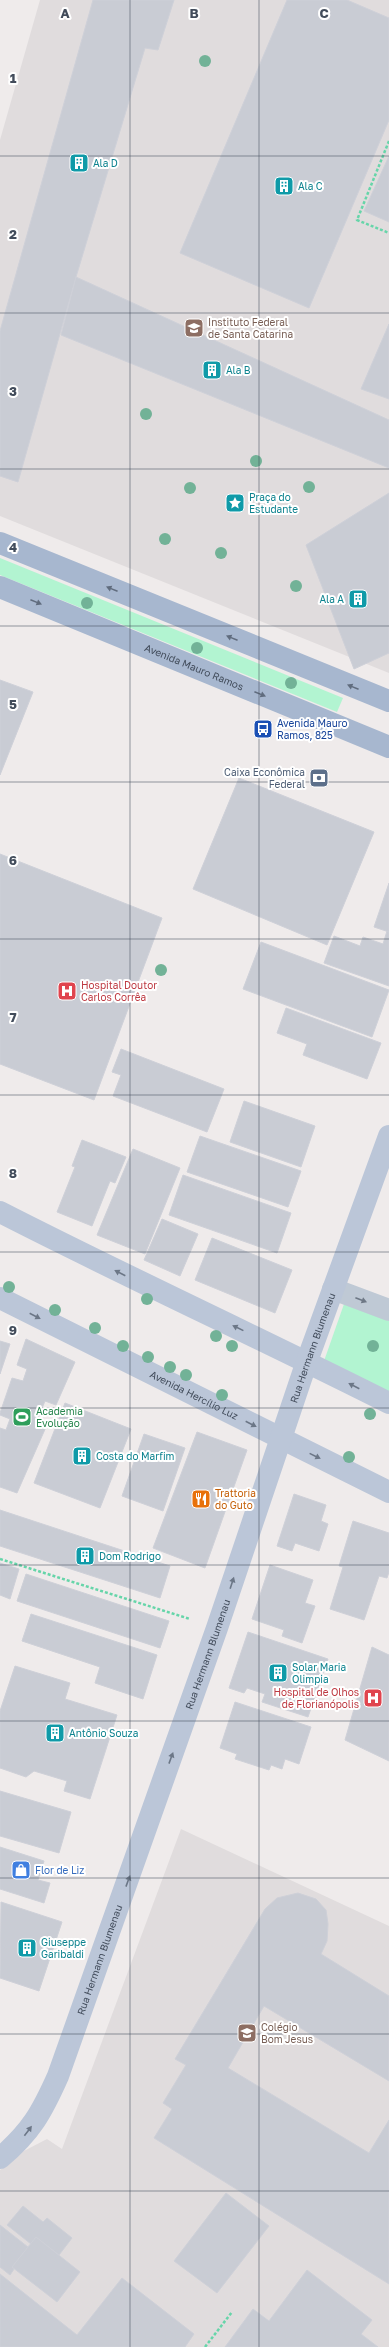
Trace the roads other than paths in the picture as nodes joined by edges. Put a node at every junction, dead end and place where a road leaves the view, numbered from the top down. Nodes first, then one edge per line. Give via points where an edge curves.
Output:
1 (0, 543) edge
2 (0, 587) edge
3 (389, 701) edge
4 (389, 747) edge
5 (389, 1136) edge
6 (0, 1212) edge
7 (333, 1289) junction
8 (0, 1298) edge
9 (389, 1310) edge
10 (307, 1361) junction
11 (389, 1403) edge
12 (280, 1438) junction
13 (389, 1492) edge
14 (0, 2158) edge

3 -> 1 main road
2 -> 4 main road, Avenida Mauro Ramos
5 - 7 street, Rua Hermann Blumenau
10 -> 6 street via 135,1280
7 -> 9 street
7 - 10 street, Rua Hermann Blumenau
8 -> 12 street, Avenida Hercílio Luz
11 -> 10 street
10 - 12 street, Rua Hermann Blumenau
12 -> 13 street, Avenida Hercílio Luz
14 -> 12 street, Rua Hermann Blumenau via 19,2142 42,2112 58,2076 217,1628

